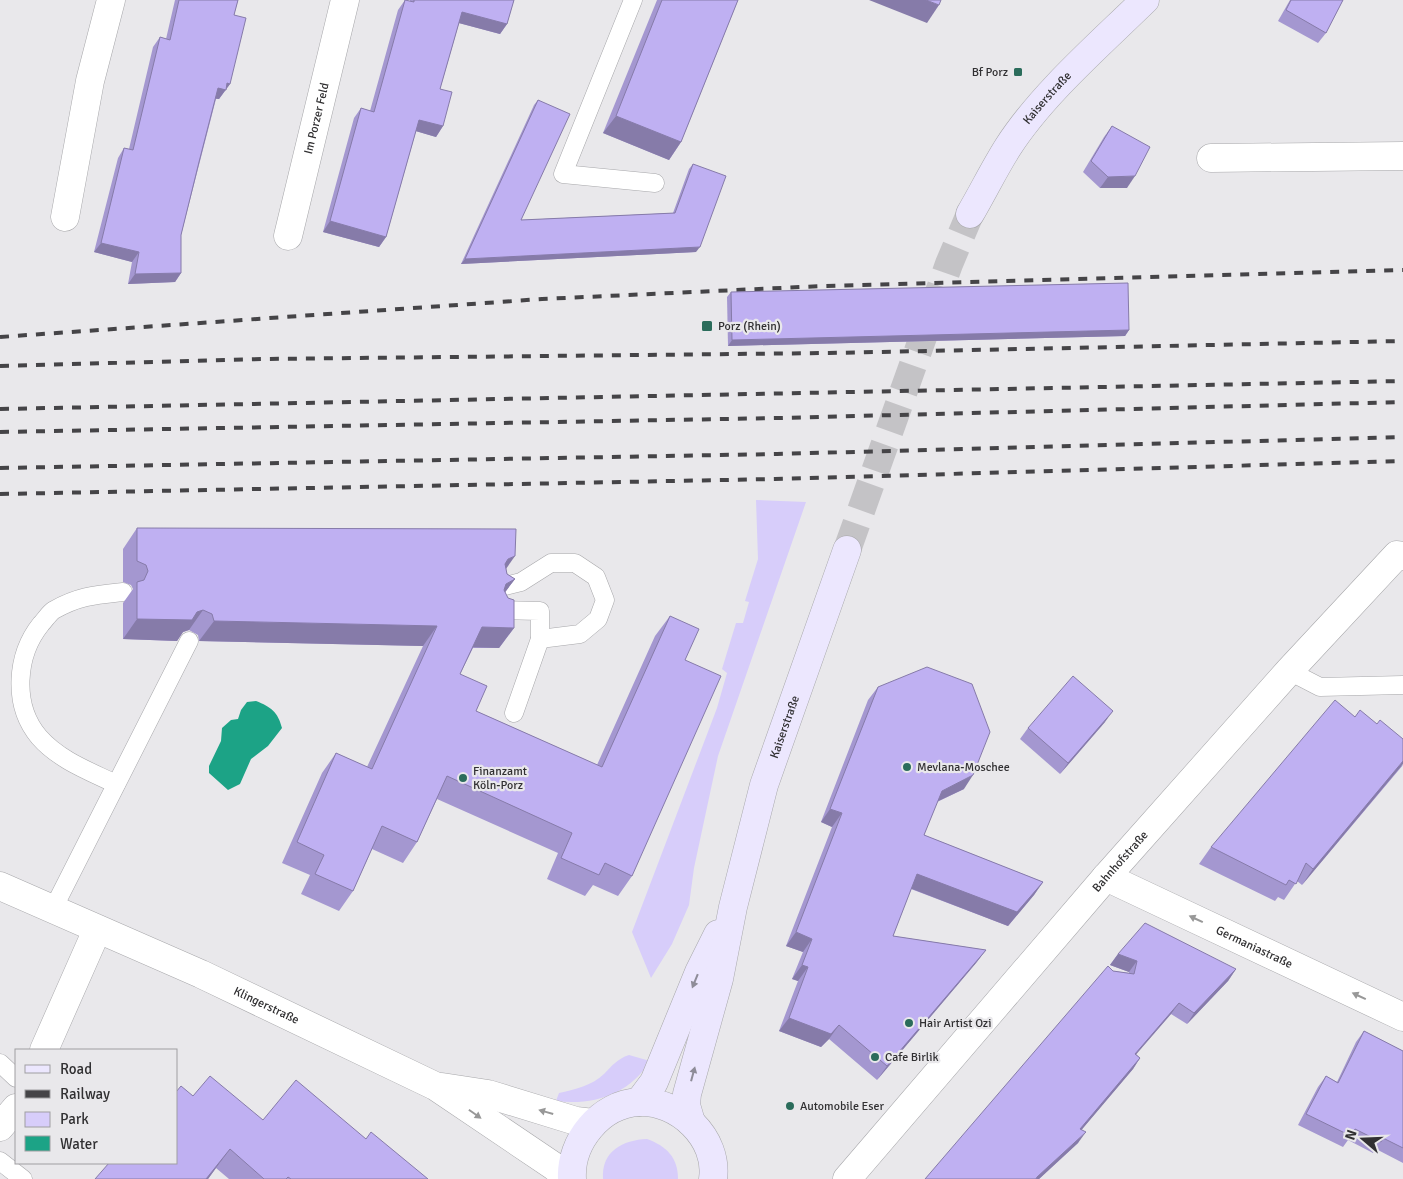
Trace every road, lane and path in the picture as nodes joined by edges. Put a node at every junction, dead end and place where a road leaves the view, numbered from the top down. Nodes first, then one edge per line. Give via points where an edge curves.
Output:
1 (111, 0) edge
2 (345, 0) edge
3 (633, 0) edge
4 (1146, 0) edge
5 (1403, 156) edge
6 (1211, 158) dead end
7 (655, 183) dead end
8 (970, 214) tunnel mouth
9 (65, 217) dead end
10 (288, 236) dead end
11 (848, 550) tunnel mouth
12 (1403, 556) edge
13 (501, 587) edge
14 (123, 592) dead end
15 (500, 610) edge
16 (540, 639) junction
17 (189, 641) edge
18 (1289, 671) junction
19 (1403, 685) edge
20 (514, 713) dead end
21 (116, 784) junction
22 (1106, 877) junction
23 (0, 886) edge
24 (733, 906) junction
25 (52, 911) junction
26 (97, 930) junction
27 (1403, 1016) edge
28 (44, 1049) edge
29 (0, 1063) edge
30 (15, 1077) edge
31 (435, 1086) junction
32 (639, 1102) junction
33 (15, 1109) edge
34 (691, 1122) junction
35 (593, 1123) junction
36 (0, 1127) edge
37 (0, 1161) edge
38 (715, 1177) edge
39 (23, 1179) edge
40 (571, 1179) edge
41 (847, 1179) edge

1 - 9 street via 90,81
2 - 10 street, Im Porzer Feld
3 - 7 lane via 563,174
4 - 8 main road, Kaiserstraße via 1080,63 1033,114 1008,146
5 - 6 street
11 - 24 main road, Kaiserstraße via 764,785
12 - 18 street, Bahnhofstraße via 1397,555
13 - 16 lane via 521,582 551,563 574,564 596,577 605,600 598,619 580,634
14 - 21 lane via 81,596 52,612 30,638 20,672 23,706 38,736 63,759
15 - 16 lane via 540,612
16 - 20 lane
17 - 21 lane
18 - 19 lane via 1320,687
18 - 22 street, Bahnhofstraße
21 - 25 lane
27 -> 22 street, Germaniastraße
22 - 41 street, Bahnhofstraße
23 - 25 street, Klingerstraße
24 -> 32 main road, Kaiserstraße via 699,972 654,1082
34 -> 24 main road, Kaiserstraße via 686,1105 688,1094 719,979
25 - 26 street, Klingerstraße
26 - 28 street
26 - 31 street, Klingerstraße via 201,974
29 - 30 lane
35 -> 31 street, Klingerstraße via 576,1121 488,1094
31 -> 40 street, Klingerstraße
32 - 34 main road via 667,1108
32 - 35 main road via 608,1112
33 - 36 street
34 - 38 main road via 706,1142
35 - 40 main road via 576,1148
37 - 39 lane

